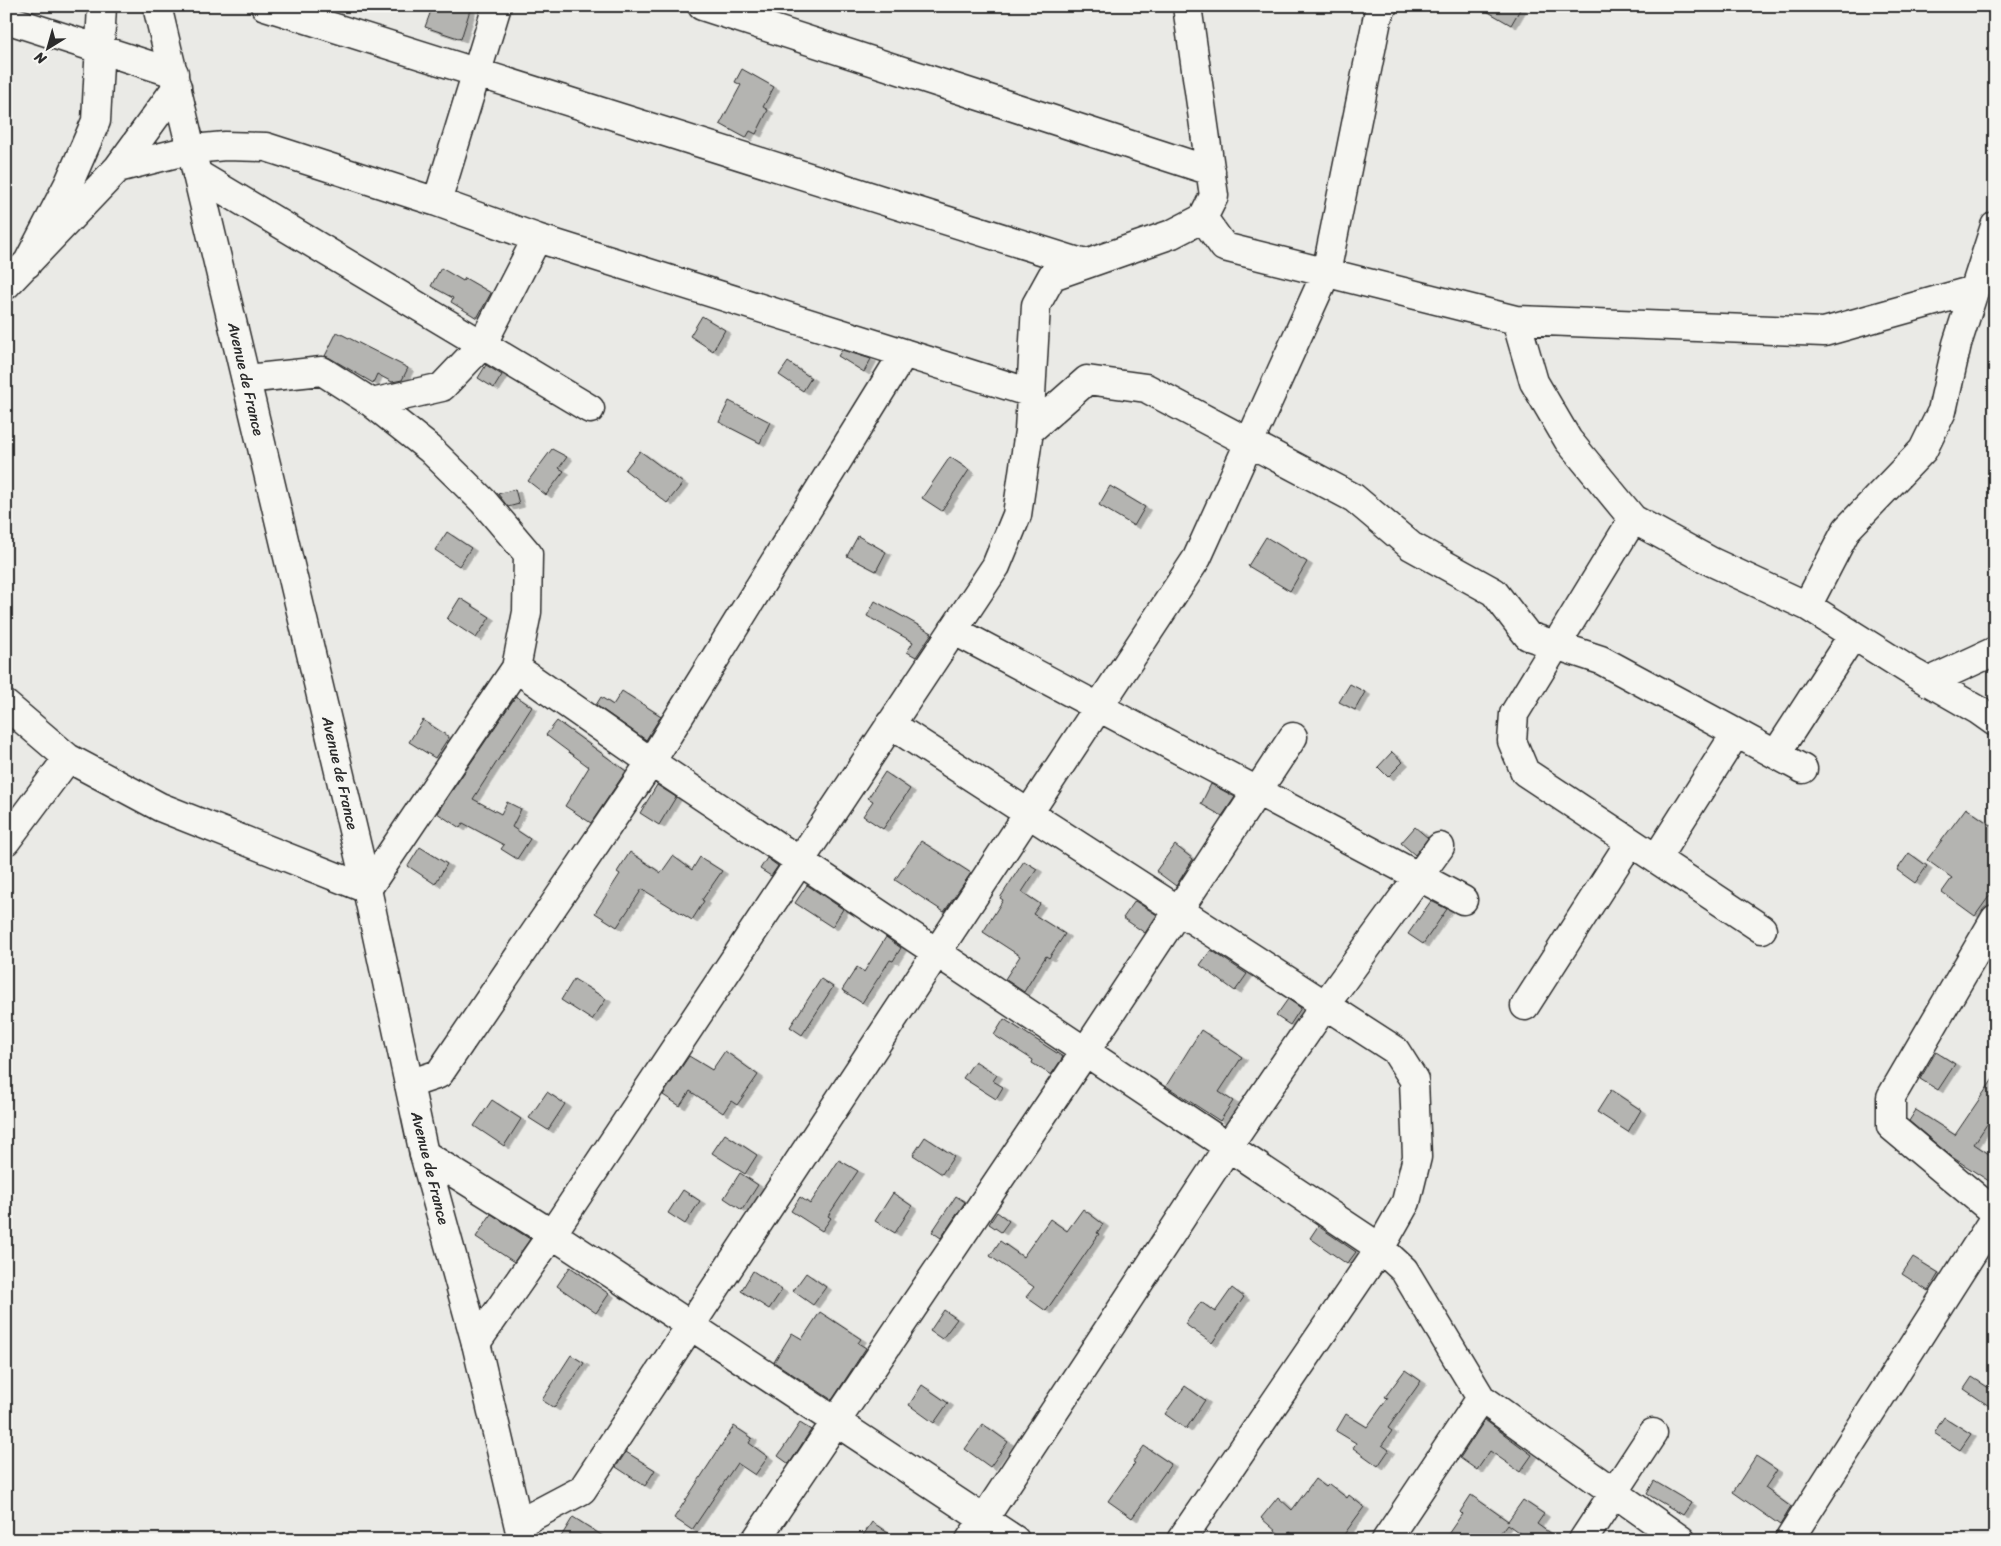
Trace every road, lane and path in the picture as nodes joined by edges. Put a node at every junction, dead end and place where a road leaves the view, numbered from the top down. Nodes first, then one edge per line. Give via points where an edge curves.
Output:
1 (102, 6) edge
2 (157, 6) edge
3 (265, 6) edge
4 (497, 6) edge
5 (702, 6) edge
6 (1383, 6) edge
7 (1183, 8) edge
8 (6, 18) edge
9 (100, 49) junction
10 (476, 73) junction
11 (175, 80) junction
12 (195, 161) junction
13 (118, 168) junction
14 (1211, 171) junction
15 (437, 202) junction
16 (1203, 218) junction
17 (1995, 226) edge
18 (537, 238) junction
19 (27, 264) junction
20 (1085, 264) junction
21 (1326, 273) junction
22 (6, 285) edge
23 (1974, 290) junction
24 (1516, 320) junction
25 (482, 345) junction
26 (904, 353) junction
27 (246, 379) junction
28 (1031, 393) junction
29 (372, 403) junction
30 (590, 409) dead end
31 (1029, 431) junction
32 (1250, 443) junction
33 (1633, 519) junction
34 (1807, 606) junction
35 (953, 630) junction
36 (1853, 635) junction
37 (1556, 645) junction
38 (1995, 651) edge
39 (516, 668) junction
40 (1928, 682) junction
41 (6, 705) edge
42 (1098, 707) junction
43 (1995, 722) edge
44 (890, 724) junction
45 (1736, 733) junction
46 (1293, 737) dead end
47 (1776, 754) junction
48 (68, 758) junction
49 (651, 762) junction
50 (1803, 769) dead end
51 (1258, 791) junction
52 (1028, 813) junction
53 (6, 841) edge
54 (1630, 842) junction
55 (1440, 847) dead end
56 (1656, 859) junction
57 (799, 860) junction
58 (1419, 876) junction
59 (367, 889) junction
60 (1463, 900) dead end
61 (1179, 910) junction
62 (1995, 919) edge
63 (1762, 929) dead end
64 (936, 952) junction
65 (1325, 1005) junction
66 (1525, 1006) dead end
67 (1085, 1052) junction
68 (409, 1084) junction
69 (1228, 1147) junction
70 (424, 1154) junction
71 (1995, 1213) edge
72 (1995, 1216) edge
73 (552, 1234) junction
74 (1380, 1248) junction
75 (690, 1326) junction
76 (476, 1343) junction
77 (1481, 1398) junction
78 (837, 1422) junction
79 (1653, 1433) dead end
80 (1614, 1492) junction
81 (526, 1529) edge
82 (977, 1529) edge
83 (756, 1540) edge
84 (1016, 1540) edge
85 (1181, 1540) edge
86 (1386, 1540) edge
87 (1583, 1540) edge
88 (1681, 1540) edge
89 (1789, 1540) edge

1 - 9 street
2 - 11 street, Avenue de France
3 - 10 street
4 - 10 street
5 - 14 street
6 - 21 street via 1378,15
7 - 14 street
8 - 9 street
9 - 11 street
9 - 19 street via 96,122
10 - 15 street
10 - 20 street
11 - 12 street, Avenue de France
11 - 13 street
12 - 13 street
12 - 15 street via 225,146 266,147
12 - 25 street
12 - 27 street, Avenue de France
13 - 19 street
14 - 16 street via 1214,196
15 - 18 street
16 - 20 street via 1172,234
16 - 21 street via 1224,247
17 - 23 street
18 - 25 street
18 - 26 street
19 - 22 street
20 - 28 street via 1052,276 1036,305
21 - 24 street
21 - 32 street
23 - 24 street via 1824,332
23 - 34 street via 1957,344 1942,411 1923,450 1847,529
24 - 33 street via 1534,382 1568,440
25 - 29 street via 442,387
25 - 30 street
26 - 28 street
26 - 49 street
27 - 29 street via 322,371
27 - 59 street, Avenue de France
28 - 31 street
29 - 39 street via 437,455 483,500 528,554 527,612
31 - 32 street via 1087,380 1146,388
31 - 35 street via 1017,515 996,566
32 - 37 street via 1354,498 1411,546 1494,592 1528,636
32 - 42 street via 1197,558
33 - 34 street via 1712,562
33 - 37 street
34 - 36 street
35 - 42 street
35 - 44 street
36 - 40 street
36 - 47 street
37 - 45 street via 1601,660
37 - 54 street via 1514,714 1512,741 1525,772
38 - 40 street
39 - 49 street
39 - 59 street
40 - 43 street
41 - 48 street
42 - 51 street
42 - 52 street
44 - 52 street
44 - 57 street
45 - 47 street
45 - 56 street
46 - 51 street
47 - 50 street
48 - 53 street
48 - 59 street via 160,807
49 - 57 street
49 - 68 street via 439,1074
51 - 58 street
51 - 61 street
52 - 61 street
52 - 64 street
54 - 56 street
54 - 66 street
55 - 58 street
56 - 63 street
57 - 64 street
57 - 73 street
58 - 60 street
58 - 65 street
59 - 68 street, Avenue de France
61 - 65 street
61 - 67 street
62 - 71 street via 1891,1097 1891,1126
64 - 67 street
64 - 75 street
65 - 69 street
65 - 74 street via 1395,1050 1414,1080 1417,1157 1406,1202
67 - 69 street
67 - 78 street
68 - 70 street, Avenue de France
69 - 74 street
69 - 82 street
70 - 73 street
70 - 76 street, Avenue de France
72 - 89 street
73 - 75 street
73 - 76 street
74 - 77 street via 1404,1270
74 - 85 street
75 - 78 street
75 - 81 street via 582,1490
76 - 81 street, Avenue de France
77 - 80 street
77 - 86 street
78 - 82 street
78 - 83 street
79 - 80 street
80 - 87 street
80 - 88 street
82 - 84 street

